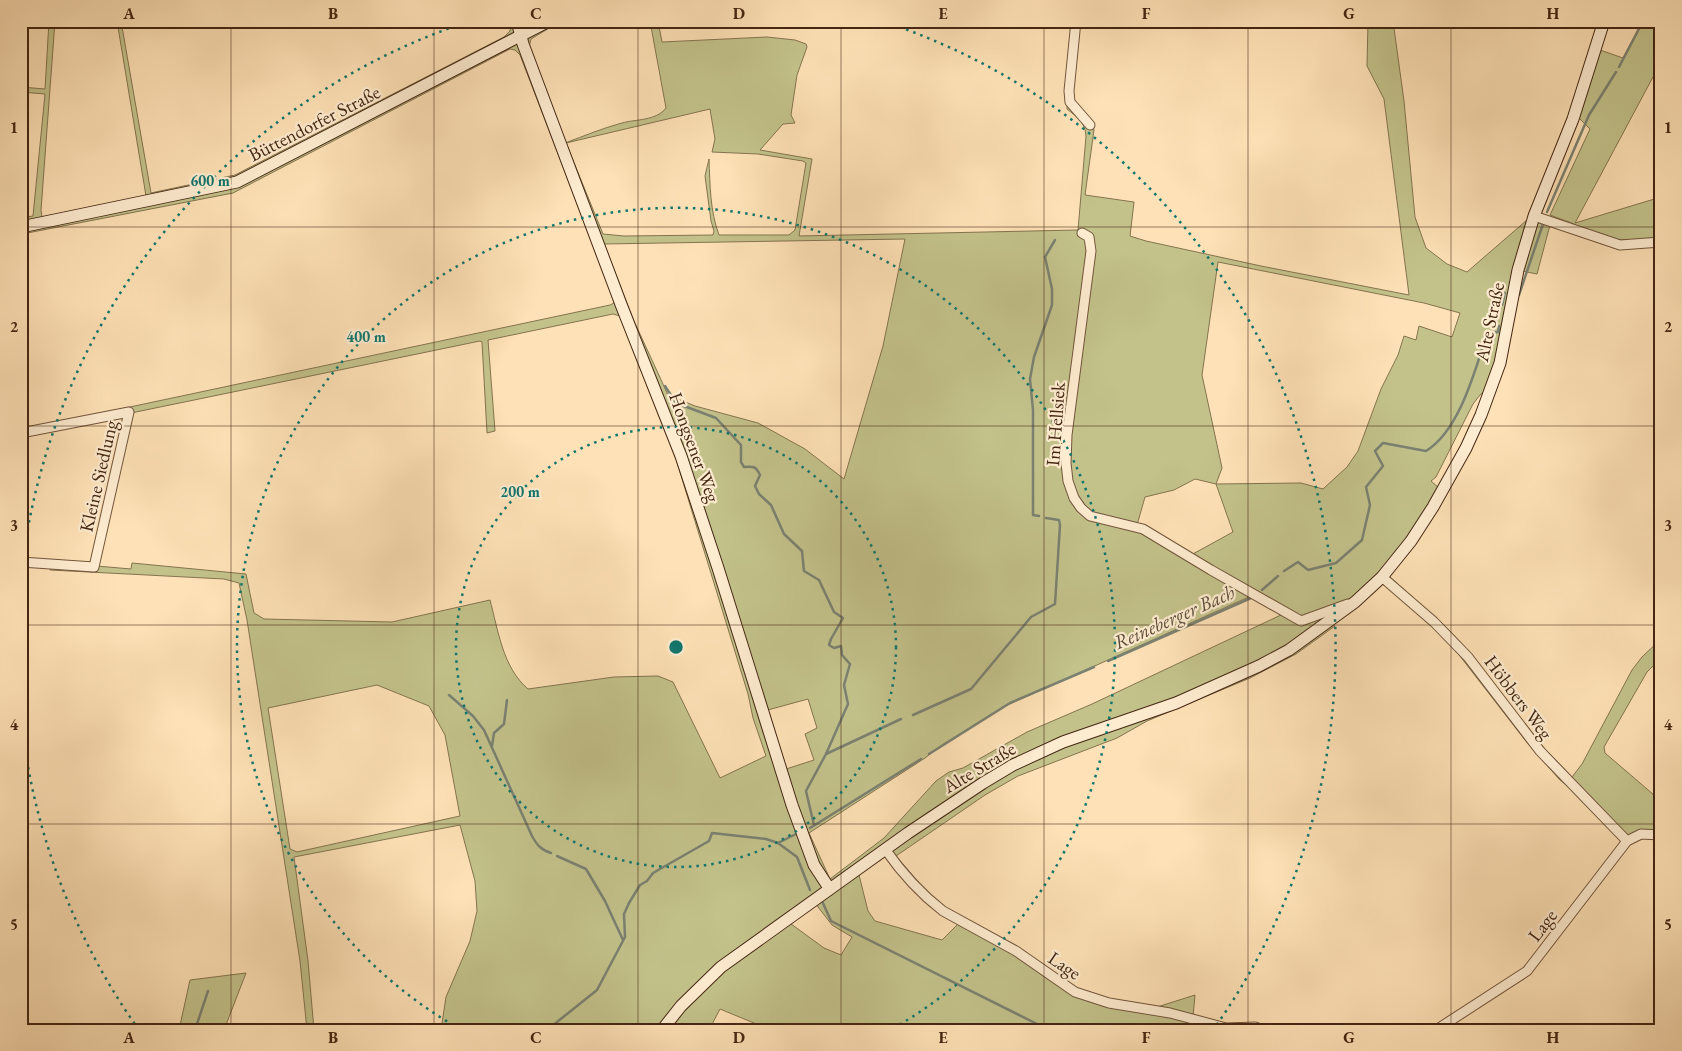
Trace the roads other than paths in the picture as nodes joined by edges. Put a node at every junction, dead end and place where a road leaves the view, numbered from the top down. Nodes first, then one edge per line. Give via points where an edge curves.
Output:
1 (517, 21) edge
2 (549, 21) edge
3 (1076, 21) edge
4 (1604, 21) edge
5 (521, 36) junction
6 (1090, 125) dead end
7 (1534, 216) junction
8 (21, 227) edge
9 (1082, 233) dead end
10 (1661, 242) edge
11 (21, 433) edge
12 (1182, 552) joint
13 (21, 562) edge
14 (1382, 577) junction
15 (1355, 602) junction
16 (1661, 835) edge
17 (1627, 840) junction
18 (885, 849) junction
19 (829, 888) junction
20 (662, 1030) edge
21 (1263, 1030) edge
22 (1436, 1030) edge

1 - 5 street, Hongsener Weg
2 - 5 street, Büttendorfer Straße
3 - 6 street via 1070,102
4 - 7 street, Alte Straße via 1573,119
5 - 8 street, Büttendorfer Straße via 237,182
5 - 19 street, Hongsener Weg via 681,456 792,805 814,865
7 - 10 street via 1620,245
7 - 14 street, Alte Straße via 1518,270 1500,363 1481,415 1466,448 1411,541
9 - 12 street, Im Hellsiek via 1089,237 1091,251 1067,435 1068,481 1074,498 1090,516 1143,529
11 - 13 street, Kleine Siedlung via 129,412 94,567
12 - 15 street, Alte Straße via 1301,620
14 - 15 street, Alte Straße
14 - 17 street, Höbbers Weg via 1468,657 1540,751
15 - 18 street, Alte Straße via 1289,650 1259,666 1176,703 1063,742 1013,765
16 - 17 street via 1641,834
17 - 22 street, Lage via 1527,971
18 - 19 street, Alte Straße
18 - 21 street, Lage via 895,864 943,911 1016,951 1075,992 1109,1003 1170,1013 1226,1028
19 - 20 street, Alte Straße via 721,967 681,1006

